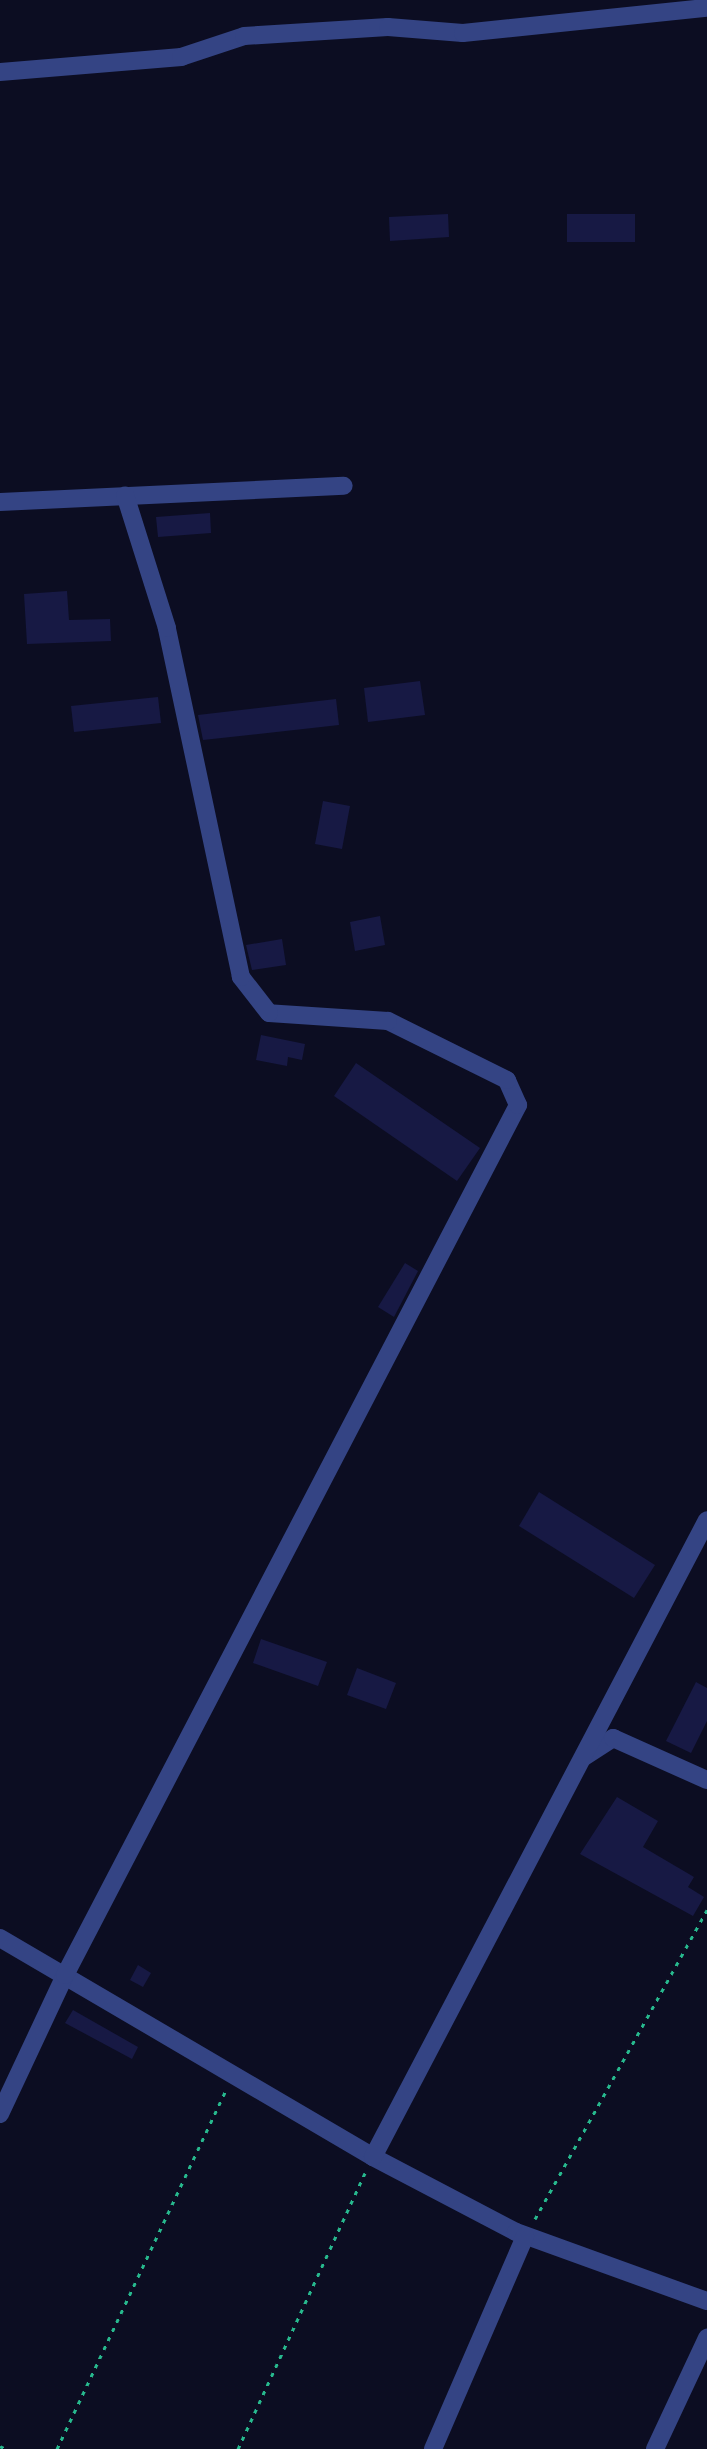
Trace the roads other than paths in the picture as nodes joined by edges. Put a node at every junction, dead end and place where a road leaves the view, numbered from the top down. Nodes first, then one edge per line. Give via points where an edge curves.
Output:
1 (707, 8) edge
2 (0, 72) edge
3 (344, 486) dead end
4 (125, 495) junction
5 (0, 502) edge
6 (707, 1520) edge
7 (582, 1759) junction
8 (707, 1780) edge
9 (0, 1938) edge
10 (65, 1975) junction
11 (0, 2114) edge
12 (373, 2157) junction
13 (525, 2236) junction
14 (707, 2301) edge
15 (707, 2338) edge
16 (433, 2449) edge
17 (655, 2449) edge

1 - 2 street via 463,33 399,27 244,36 181,57
3 - 4 street
4 - 5 street
4 - 10 street via 167,628 241,977 269,1013 388,1021 507,1080 518,1105
6 - 7 street
7 - 8 street via 613,1738
7 - 12 street
9 - 10 street
10 - 11 street
10 - 12 street
12 - 13 street
13 - 14 street
13 - 16 street
15 - 17 street

